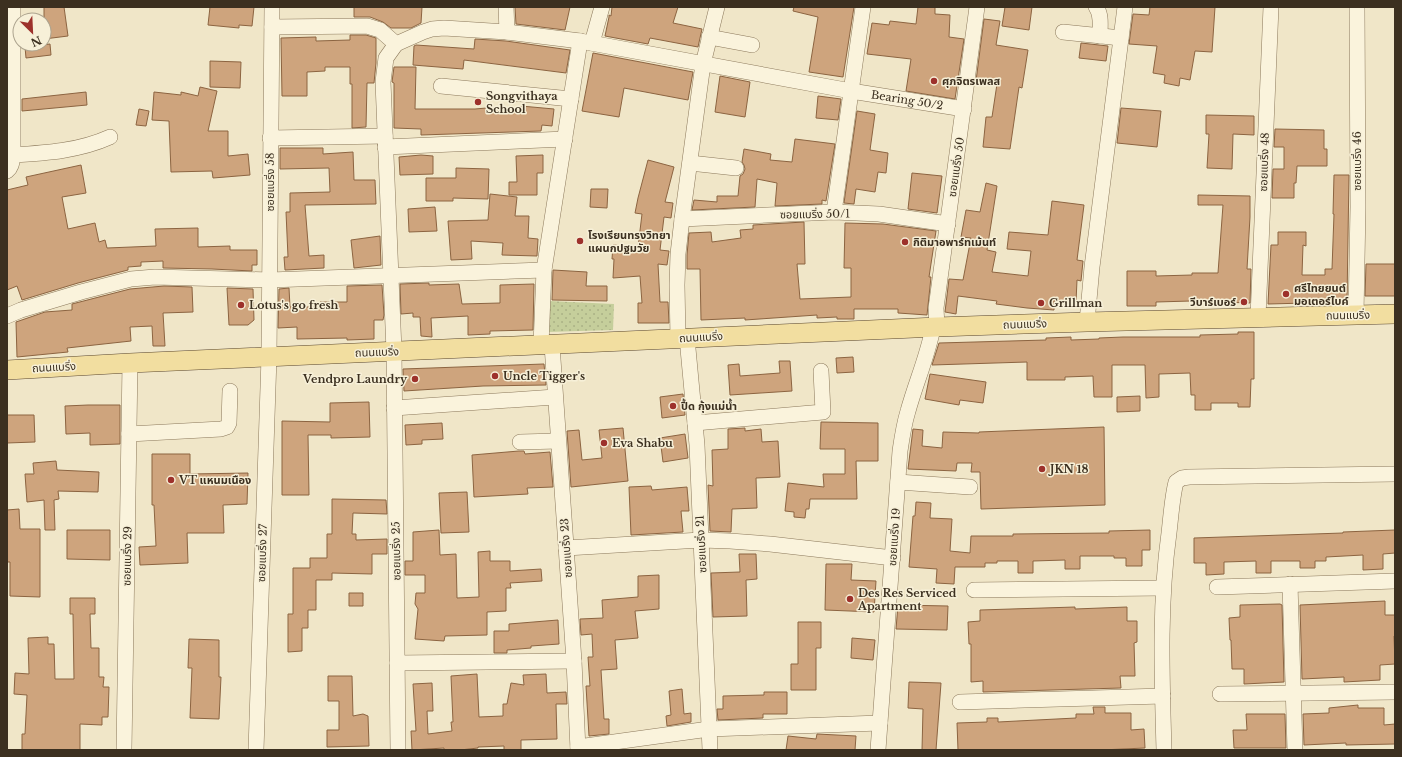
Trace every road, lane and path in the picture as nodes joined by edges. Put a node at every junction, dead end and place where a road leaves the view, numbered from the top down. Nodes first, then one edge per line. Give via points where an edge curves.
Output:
1 (12, 7) edge
2 (272, 7) edge
3 (506, 7) edge
4 (602, 7) edge
5 (716, 7) edge
6 (863, 7) edge
7 (977, 7) edge
8 (1096, 7) edge
9 (1125, 7) edge
10 (1270, 7) edge
11 (1357, 7) edge
12 (272, 27) junction
13 (507, 32) junction
14 (1063, 32) dead end
15 (1100, 36) junction
16 (709, 37) junction
17 (1121, 38) junction
18 (586, 42) junction
19 (396, 44) junction
20 (752, 46) dead end
21 (703, 64) junction
22 (441, 86) dead end
23 (851, 91) junction
24 (571, 99) junction
25 (964, 109) junction
26 (110, 137) dead end
27 (270, 138) junction
28 (565, 138) junction
29 (385, 142) junction
30 (13, 155) junction
31 (690, 163) junction
32 (736, 168) dead end
33 (7, 171) edge
34 (834, 212) junction
35 (682, 219) junction
36 (948, 224) junction
37 (544, 270) junction
38 (391, 275) junction
39 (270, 280) junction
40 (1395, 314) edge
41 (1356, 315) junction
42 (7, 316) edge
43 (1258, 317) junction
44 (1087, 322) junction
45 (935, 328) junction
46 (683, 338) junction
47 (547, 345) junction
48 (394, 352) junction
49 (269, 357) junction
50 (130, 363) junction
51 (7, 370) edge
52 (821, 371) dead end
53 (230, 391) dead end
54 (555, 397) junction
55 (394, 408) junction
56 (695, 423) junction
57 (129, 434) junction
58 (558, 441) junction
59 (520, 442) dead end
60 (1395, 474) edge
61 (898, 482) junction
62 (970, 488) dead end
63 (701, 540) junction
64 (566, 548) junction
65 (893, 558) junction
66 (1395, 581) edge
67 (1290, 584) junction
68 (1217, 587) dead end
69 (1163, 588) junction
70 (974, 590) dead end
71 (574, 661) junction
72 (398, 663) junction
73 (1395, 692) edge
74 (1293, 693) junction
75 (1220, 694) dead end
76 (1163, 696) junction
77 (960, 702) dead end
78 (880, 723) junction
79 (709, 729) junction
80 (578, 748) edge
81 (124, 750) edge
82 (256, 750) edge
83 (398, 750) edge
84 (710, 750) edge
85 (878, 750) edge
86 (1164, 750) edge
87 (1295, 750) edge

1 - 30 street
2 - 12 street, ซอยแบริ่ง 58
3 - 13 street
4 - 18 street, ซอยแบริ่ง 23
5 - 16 street, ซอยแบริ่ง 21
6 - 23 street
7 - 25 street, ซอยแบริ่ง 50
8 - 15 street via 1100,20
9 - 17 street
10 - 43 street, ซอยแบริ่ง 48
11 - 41 street, ซอยแบริ่ง 46
12 - 19 street via 367,26 380,30
12 - 27 street, ซอยแบริ่ง 58
13 - 18 street, Bearing 50/2
13 - 19 street, Bearing 50/2 via 432,29
14 - 15 street
15 - 17 street
16 - 20 street
16 - 21 street, ซอยแบริ่ง 21
17 - 44 street
18 - 21 street, Bearing 50/2
18 - 24 street, ซอยแบริ่ง 23
19 - 29 street, ซอยแบริ่ง 25 via 386,58 384,68
21 - 23 street, Bearing 50/2
21 - 31 street, ซอยแบริ่ง 21
22 - 24 street
23 - 25 street, Bearing 50/2
23 - 34 street
24 - 28 street, ซอยแบริ่ง 23
25 - 36 street, ซอยแบริ่ง 50
26 - 30 street via 73,150
27 - 29 street
27 - 39 street, ซอยแบริ่ง 58
28 - 29 street
28 - 37 street, ซอยแบริ่ง 23
29 - 38 street, ซอยแบริ่ง 25
30 - 33 street via 12,164
31 - 32 street
31 - 35 street, ซอยแบริ่ง 21
34 - 35 street, ซอยแบริ่ง 50/1
34 - 36 street, ซอยแบริ่ง 50/1 via 880,214
35 - 46 street, ซอยแบริ่ง 21 via 678,254
36 - 45 street, ซอยแบริ่ง 50
37 - 38 street
37 - 47 street, ซอยแบริ่ง 23
38 - 39 street
38 - 48 street, ซอยแบริ่ง 25
39 - 42 street via 155,277 131,279
39 - 49 street, ซอยแบริ่ง 58
40 - 41 main road, ถนนแบริ่ง
41 - 43 main road, ถนนแบริ่ง
43 - 44 main road, ถนนแบริ่ง
44 - 45 main road, ถนนแบริ่ง
45 - 46 main road, ถนนแบริ่ง
45 - 61 street, ซอยแบริ่ง 19 via 904,425
46 - 47 main road, ถนนแบริ่ง
46 - 56 street, ซอยแบริ่ง 21
47 - 48 main road, ถนนแบริ่ง
47 - 54 street, ซอยแบริ่ง 23
48 - 49 main road, ถนนแบริ่ง
48 - 55 street, ซอยแบริ่ง 25
49 - 50 main road, ถนนแบริ่ง
49 - 82 street, ซอยแบริ่ง 27
50 - 51 main road, ถนนแบริ่ง
50 - 57 street, ซอยแบริ่ง 29
52 - 56 street via 823,412
53 - 57 street via 227,427
54 - 55 street
54 - 58 street, ซอยแบริ่ง 23
55 - 72 street, ซอยแบริ่ง 25
56 - 63 street, ซอยแบริ่ง 21
57 - 81 street, ซอยแบริ่ง 29
58 - 59 street
58 - 64 street, ซอยแบริ่ง 23
60 - 69 street via 1179,480 1175,488
61 - 62 street
61 - 65 street, ซอยแบริ่ง 19
63 - 64 street
63 - 65 street via 770,544
63 - 79 street, ซอยแบริ่ง 21
64 - 71 street, ซอยแบริ่ง 23
65 - 78 street, ซอยแบริ่ง 19
66 - 67 street
67 - 68 street
67 - 74 street
69 - 70 street
69 - 76 street
71 - 72 street
71 - 80 street, ซอยแบริ่ง 23
72 - 83 street, ซอยแบริ่ง 25
73 - 74 street
74 - 75 street
74 - 87 street
76 - 77 street
76 - 86 street
78 - 79 street
78 - 85 street, ซอยแบริ่ง 19
79 - 80 street
79 - 84 street, ซอยแบริ่ง 21

